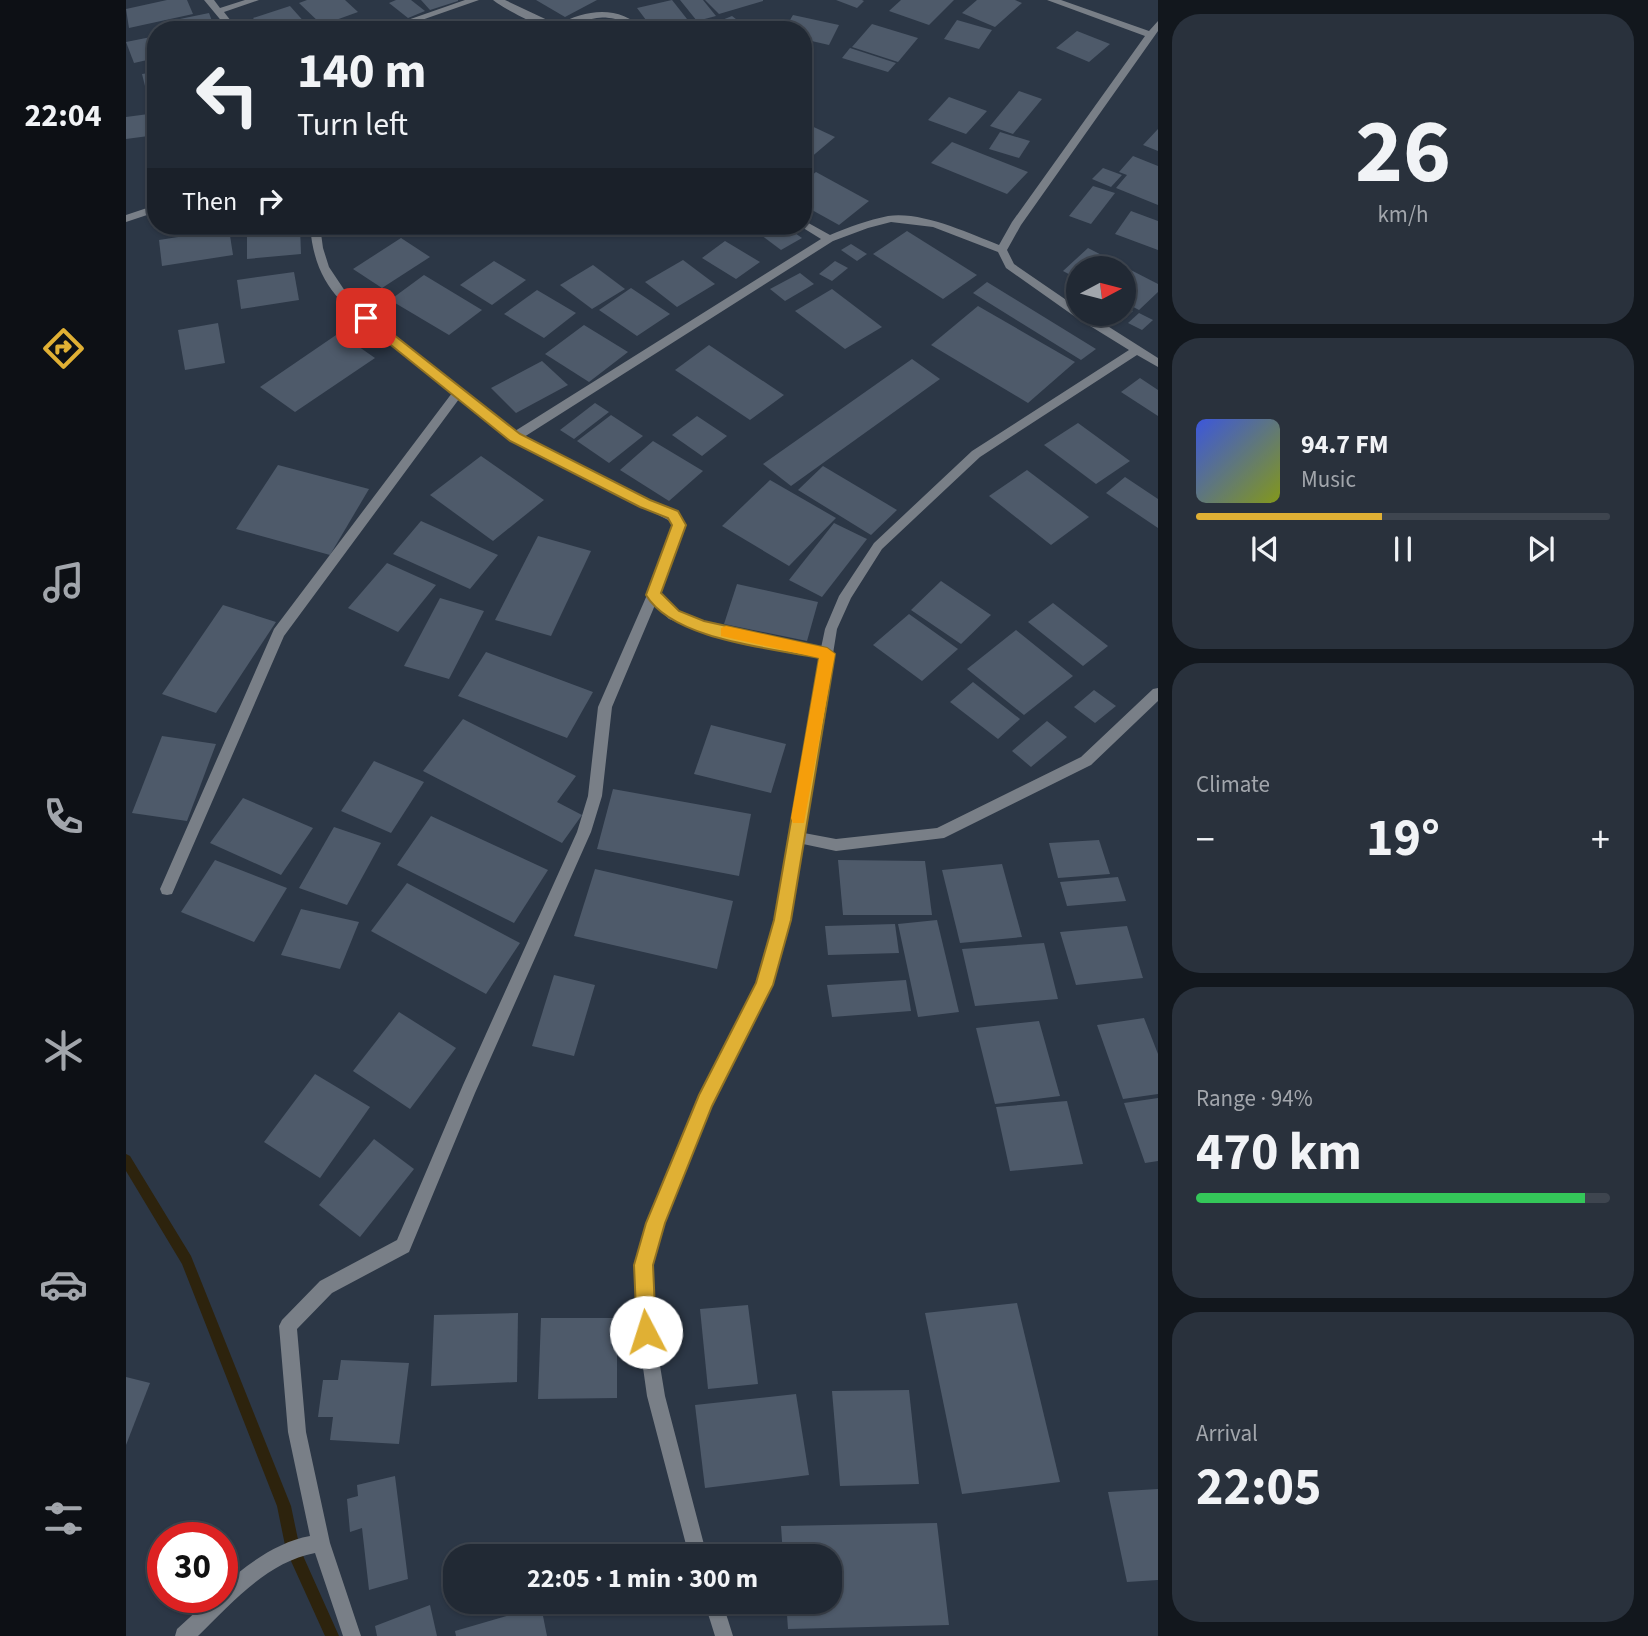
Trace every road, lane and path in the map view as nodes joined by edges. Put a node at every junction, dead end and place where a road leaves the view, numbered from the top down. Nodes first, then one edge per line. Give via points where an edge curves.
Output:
1 (209, 0) edge
2 (254, 0) edge
3 (474, 0) edge
4 (498, 0) edge
5 (1052, 0) edge
6 (219, 11) junction
7 (227, 21) edge
8 (410, 21) edge
9 (541, 21) edge
10 (570, 21) edge
11 (632, 21) edge
12 (1158, 24) edge
13 (1152, 35) junction
14 (147, 211) edge
15 (126, 219) edge
16 (812, 229) edge
17 (316, 235) edge
18 (829, 239) junction
19 (1002, 250) junction
20 (1066, 305) edge
21 (1098, 326) edge
22 (1136, 350) junction
23 (1158, 363) edge
24 (459, 391) junction
25 (515, 437) junction
26 (653, 595) junction
27 (827, 654) junction
28 (1158, 693) edge
29 (1153, 704) edge
30 (796, 837) junction
31 (167, 889) dead end
32 (321, 1543) junction
33 (695, 1544) edge
34 (717, 1614) edge
35 (184, 1636) edge
36 (352, 1636) edge
37 (724, 1636) edge

1 - 6 street
2 - 6 street
3 - 8 street
4 - 9 street
5 - 13 street
6 - 7 street
10 - 11 street via 609,14
12 - 13 street
13 - 19 street
14 - 15 street
16 - 18 street
17 - 24 street via 328,280 341,295
18 - 19 street via 891,219 935,224
18 - 25 street
19 - 20 street via 1010,266
21 - 22 street
22 - 23 street
22 - 27 street via 976,454 878,546 845,596 831,629
24 - 25 street
24 - 31 street via 279,634
25 - 26 street via 677,519 679,525
26 - 27 street via 674,615 701,626
26 - 32 street via 604,707 595,796 584,832 456,1116 403,1246 326,1287 288,1326 297,1432
27 - 30 street
28 - 29 street
29 - 30 street via 1086,761 939,834 836,845
30 - 33 street via 783,920 764,985 705,1101 655,1223 643,1265 643,1311 656,1396
32 - 35 street via 293,1548 247,1576
32 - 36 street
34 - 37 street

